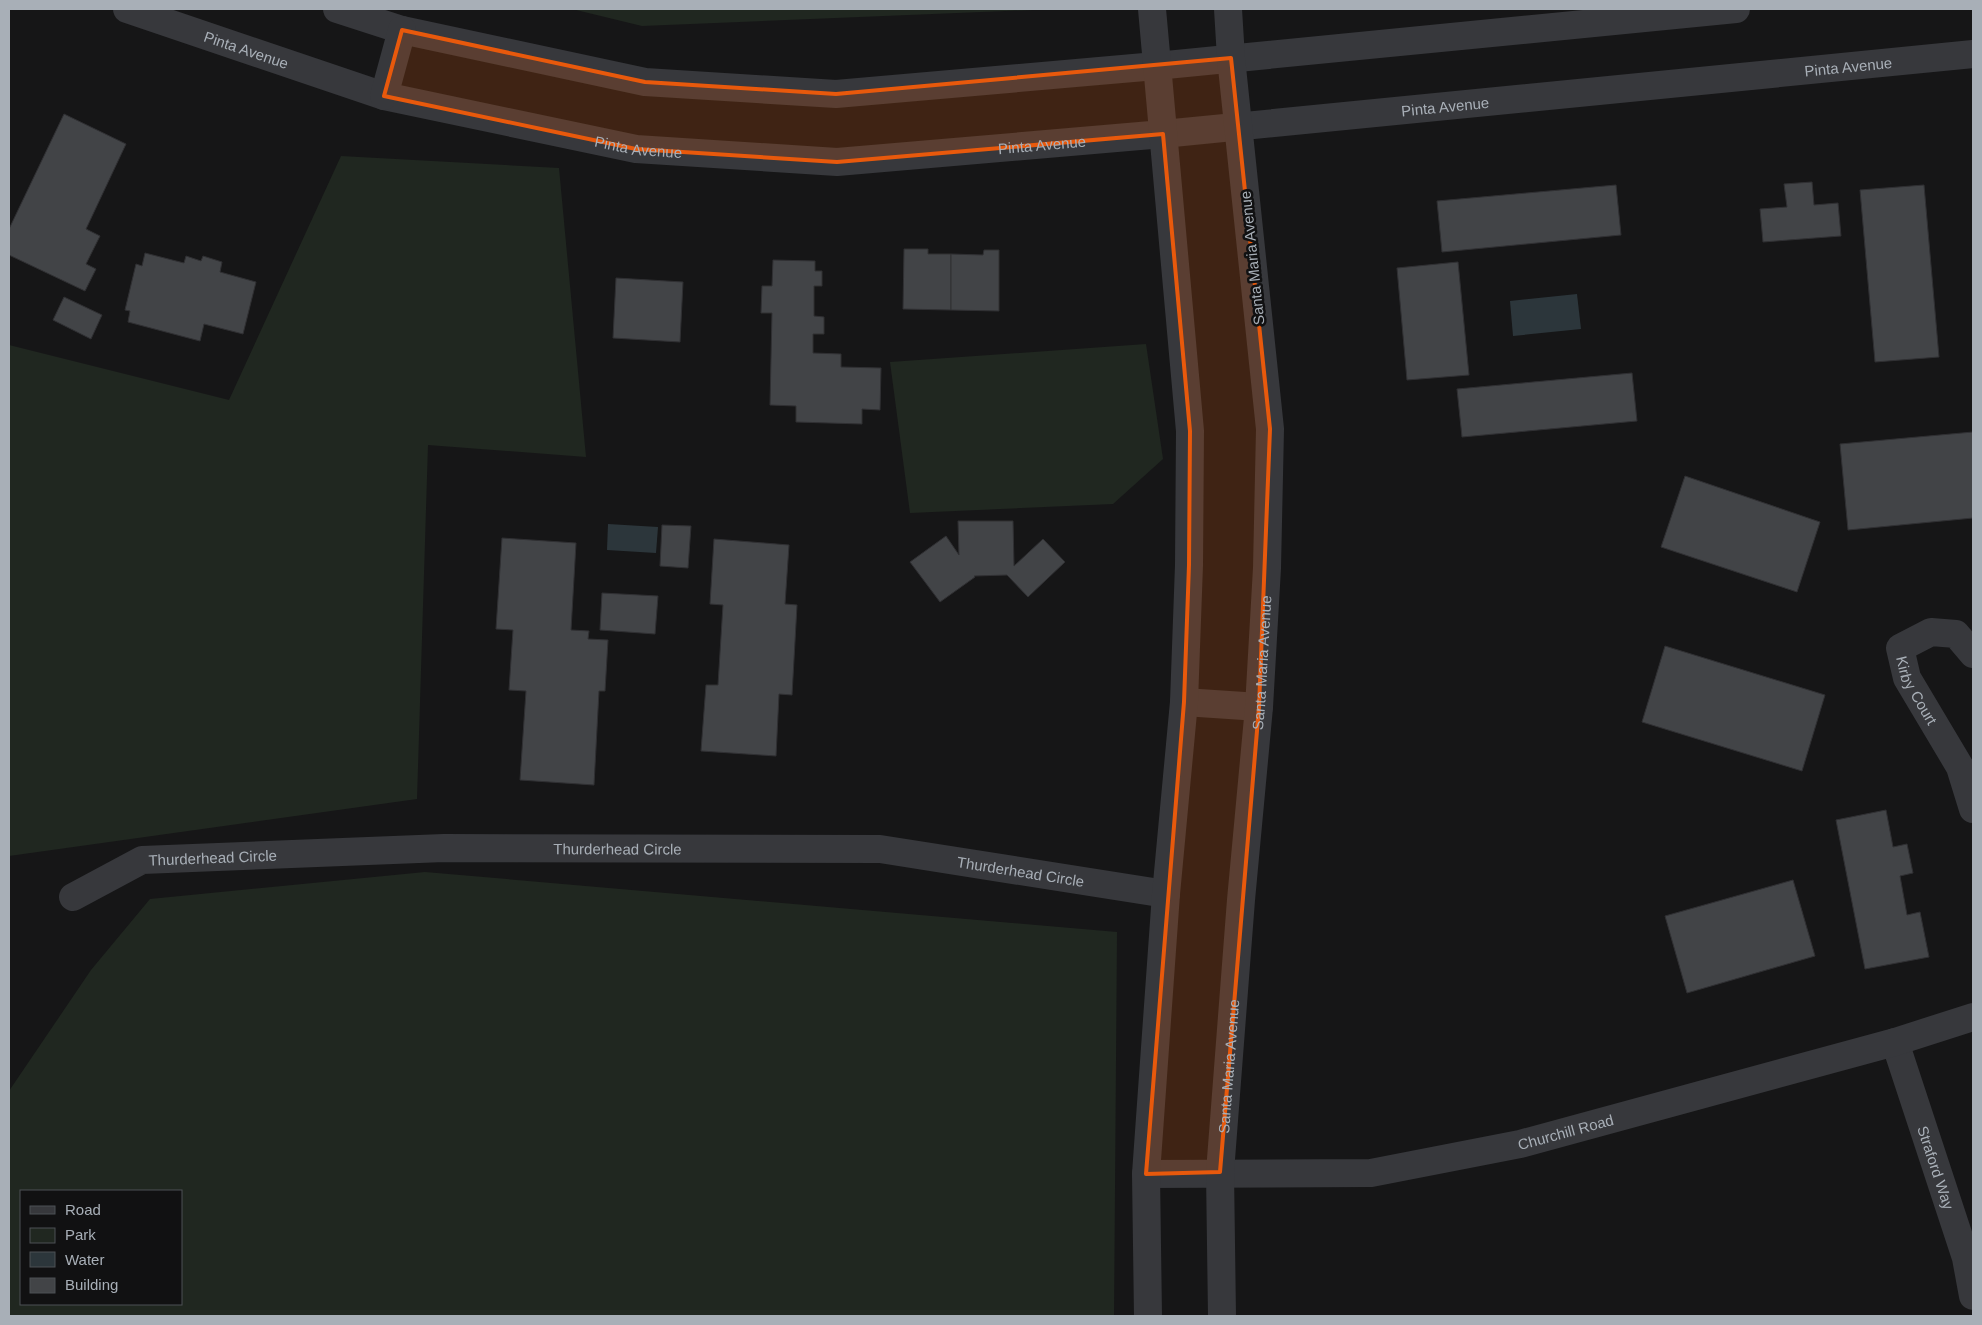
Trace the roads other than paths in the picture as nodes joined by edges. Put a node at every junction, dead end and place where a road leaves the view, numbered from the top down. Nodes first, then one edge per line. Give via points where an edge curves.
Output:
1 (127, 9) edge
2 (337, 9) edge
3 (1152, 9) edge
4 (1228, 9) edge
5 (1736, 9) edge
6 (1628, 14) edge
7 (402, 30) junction
8 (1973, 54) edge
9 (1231, 58) junction
10 (1156, 66) junction
11 (384, 96) junction
12 (1238, 126) junction
13 (1163, 134) junction
14 (1973, 654) edge
15 (1184, 702) junction
16 (1259, 707) junction
17 (1973, 809) edge
18 (1166, 894) junction
19 (73, 897) dead end
20 (1973, 1016) edge
21 (1895, 1042) junction
22 (1220, 1172) junction
23 (1146, 1174) junction
24 (1973, 1296) edge
25 (1148, 1316) edge
26 (1222, 1316) edge

1 - 11 street, Pinta Avenue
2 - 7 street
3 - 10 street
4 - 9 street, Santa Maria Avenue
5 - 6 street
6 - 9 street
7 - 10 street via 645,82 836,94
7 - 11 street
8 - 12 street, Pinta Avenue
9 - 10 street
9 - 12 street, Santa Maria Avenue
10 - 13 street
11 - 13 street, Pinta Avenue via 636,149 837,162
12 - 13 street, Pinta Avenue
12 - 16 street, Santa Maria Avenue via 1270,429 1268,568
13 - 15 street via 1190,431 1190,565
14 - 17 street, Kirby Court via 1956,634 1931,632 1900,648 1907,678 1960,767
15 - 16 street
15 - 18 street
16 - 22 street, Santa Maria Avenue
18 - 19 street, Thurderhead Circle via 880,849 444,848 142,860
18 - 23 street
20 - 21 street, Churchill Road
21 - 22 street, Churchill Road via 1520,1144 1408,1166 1371,1173
21 - 24 street, Straford Way via 1966,1258
22 - 23 street, Churchill Road
22 - 26 street, Santa Maria Avenue
23 - 25 street

